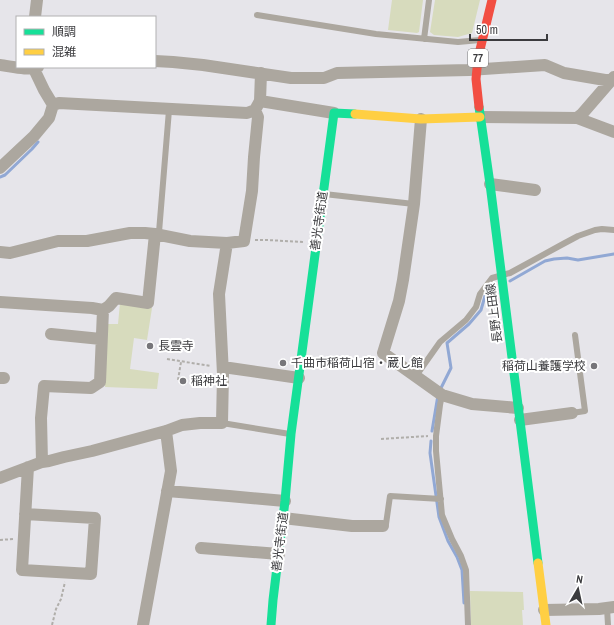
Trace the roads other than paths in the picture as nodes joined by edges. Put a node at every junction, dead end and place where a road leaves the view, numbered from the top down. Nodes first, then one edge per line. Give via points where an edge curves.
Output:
1 (37, 0) edge
2 (429, 0) edge
3 (492, 0) edge
4 (257, 15) dead end
5 (35, 16) edge
6 (424, 39) junction
7 (481, 40) junction
8 (156, 61) edge
9 (0, 65) edge
10 (16, 66) edge
11 (35, 68) edge
12 (477, 69) junction
13 (261, 73) junction
14 (613, 79) edge
15 (258, 105) junction
16 (53, 106) junction
17 (170, 110) junction
18 (334, 113) junction
19 (480, 117) junction
20 (577, 118) junction
21 (421, 119) junction
22 (614, 132) edge
23 (0, 168) edge
24 (490, 184) junction
25 (535, 190) dead end
26 (322, 194) junction
27 (414, 204) junction
28 (614, 230) edge
29 (155, 234) junction
30 (227, 243) junction
31 (0, 252) edge
32 (502, 276) junction
33 (0, 302) edge
34 (103, 310) junction
35 (51, 334) dead end
36 (575, 335) dead end
37 (101, 339) junction
38 (223, 367) junction
39 (416, 376) junction
40 (299, 378) junction
41 (439, 393) junction
42 (572, 413) joint
43 (519, 414) junction
44 (222, 423) junction
45 (166, 432) junction
46 (291, 434) junction
47 (42, 462) junction
48 (28, 467) junction
49 (0, 478) edge
50 (167, 491) junction
51 (438, 498) junction
52 (285, 501) junction
53 (25, 514) junction
54 (283, 518) junction
55 (383, 526) joint
56 (201, 548) dead end
57 (279, 554) junction
58 (610, 607) edge
59 (544, 610) junction
60 (143, 625) edge
61 (271, 625) edge
62 (468, 625) edge
63 (546, 625) edge
64 (608, 625) edge

1 - 5 street
2 - 6 lane
3 - 7 street, 長野上田線 / 77
4 - 6 lane
6 - 7 lane via 458,42
7 - 12 street, 長野上田線 / 77
8 - 13 street
9 - 10 street
11 - 16 street
12 - 13 street via 337,73 324,78 291,78
12 - 14 street via 545,65 564,73
12 - 19 street, 長野上田線 / 77
13 - 15 street
14 - 20 street
15 - 17 street via 247,113
15 - 18 street
15 - 30 street via 252,191 244,241
16 - 17 street via 59,103
16 - 23 street via 49,118 34,136
17 - 29 lane via 159,232
18 - 21 street
18 - 26 street, 善光寺街道
19 - 20 street
19 - 21 street
19 - 24 street, 長野上田線 / 77
20 - 22 street
21 - 27 street
24 - 25 street
24 - 32 street, 長野上田線 / 77
26 - 27 lane
26 - 40 street, 善光寺街道
27 - 39 street via 399,301 383,353
28 - 32 lane via 595,230 578,236
29 - 30 street via 190,241
29 - 31 street via 130,233 87,241 58,241 10,253
29 - 34 street via 148,303 116,298
30 - 38 street via 219,294
32 - 39 lane via 492,278 466,320 440,342
32 - 43 street, 長野上田線 / 77
33 - 34 street
34 - 37 street
35 - 37 street
36 - 42 lane via 585,411
37 - 47 street via 100,382 91,388 44,386 41,418
38 - 40 street
38 - 44 street
39 - 41 street
40 - 46 street, 善光寺街道
41 - 43 street via 472,404
41 - 51 lane via 436,436
42 - 43 street
43 - 59 street, 長野上田線 / 77
44 - 45 street via 182,425
44 - 46 lane
45 - 47 street via 92,452
45 - 50 street via 171,471
46 - 52 street, 善光寺街道
47 - 48 street
48 - 49 street
48 - 53 street
50 - 52 street
50 - 60 street
51 - 55 lane via 390,496 386,524
51 - 62 lane via 442,515 466,570
52 - 54 street, 善光寺街道
53 - 53 street via 22,570 92,574 95,518
54 - 55 street via 352,526
54 - 57 street, 善光寺街道
56 - 57 street
57 - 61 street, 善光寺街道
58 - 59 street
58 - 64 lane
59 - 63 street, 長野上田線 / 77

